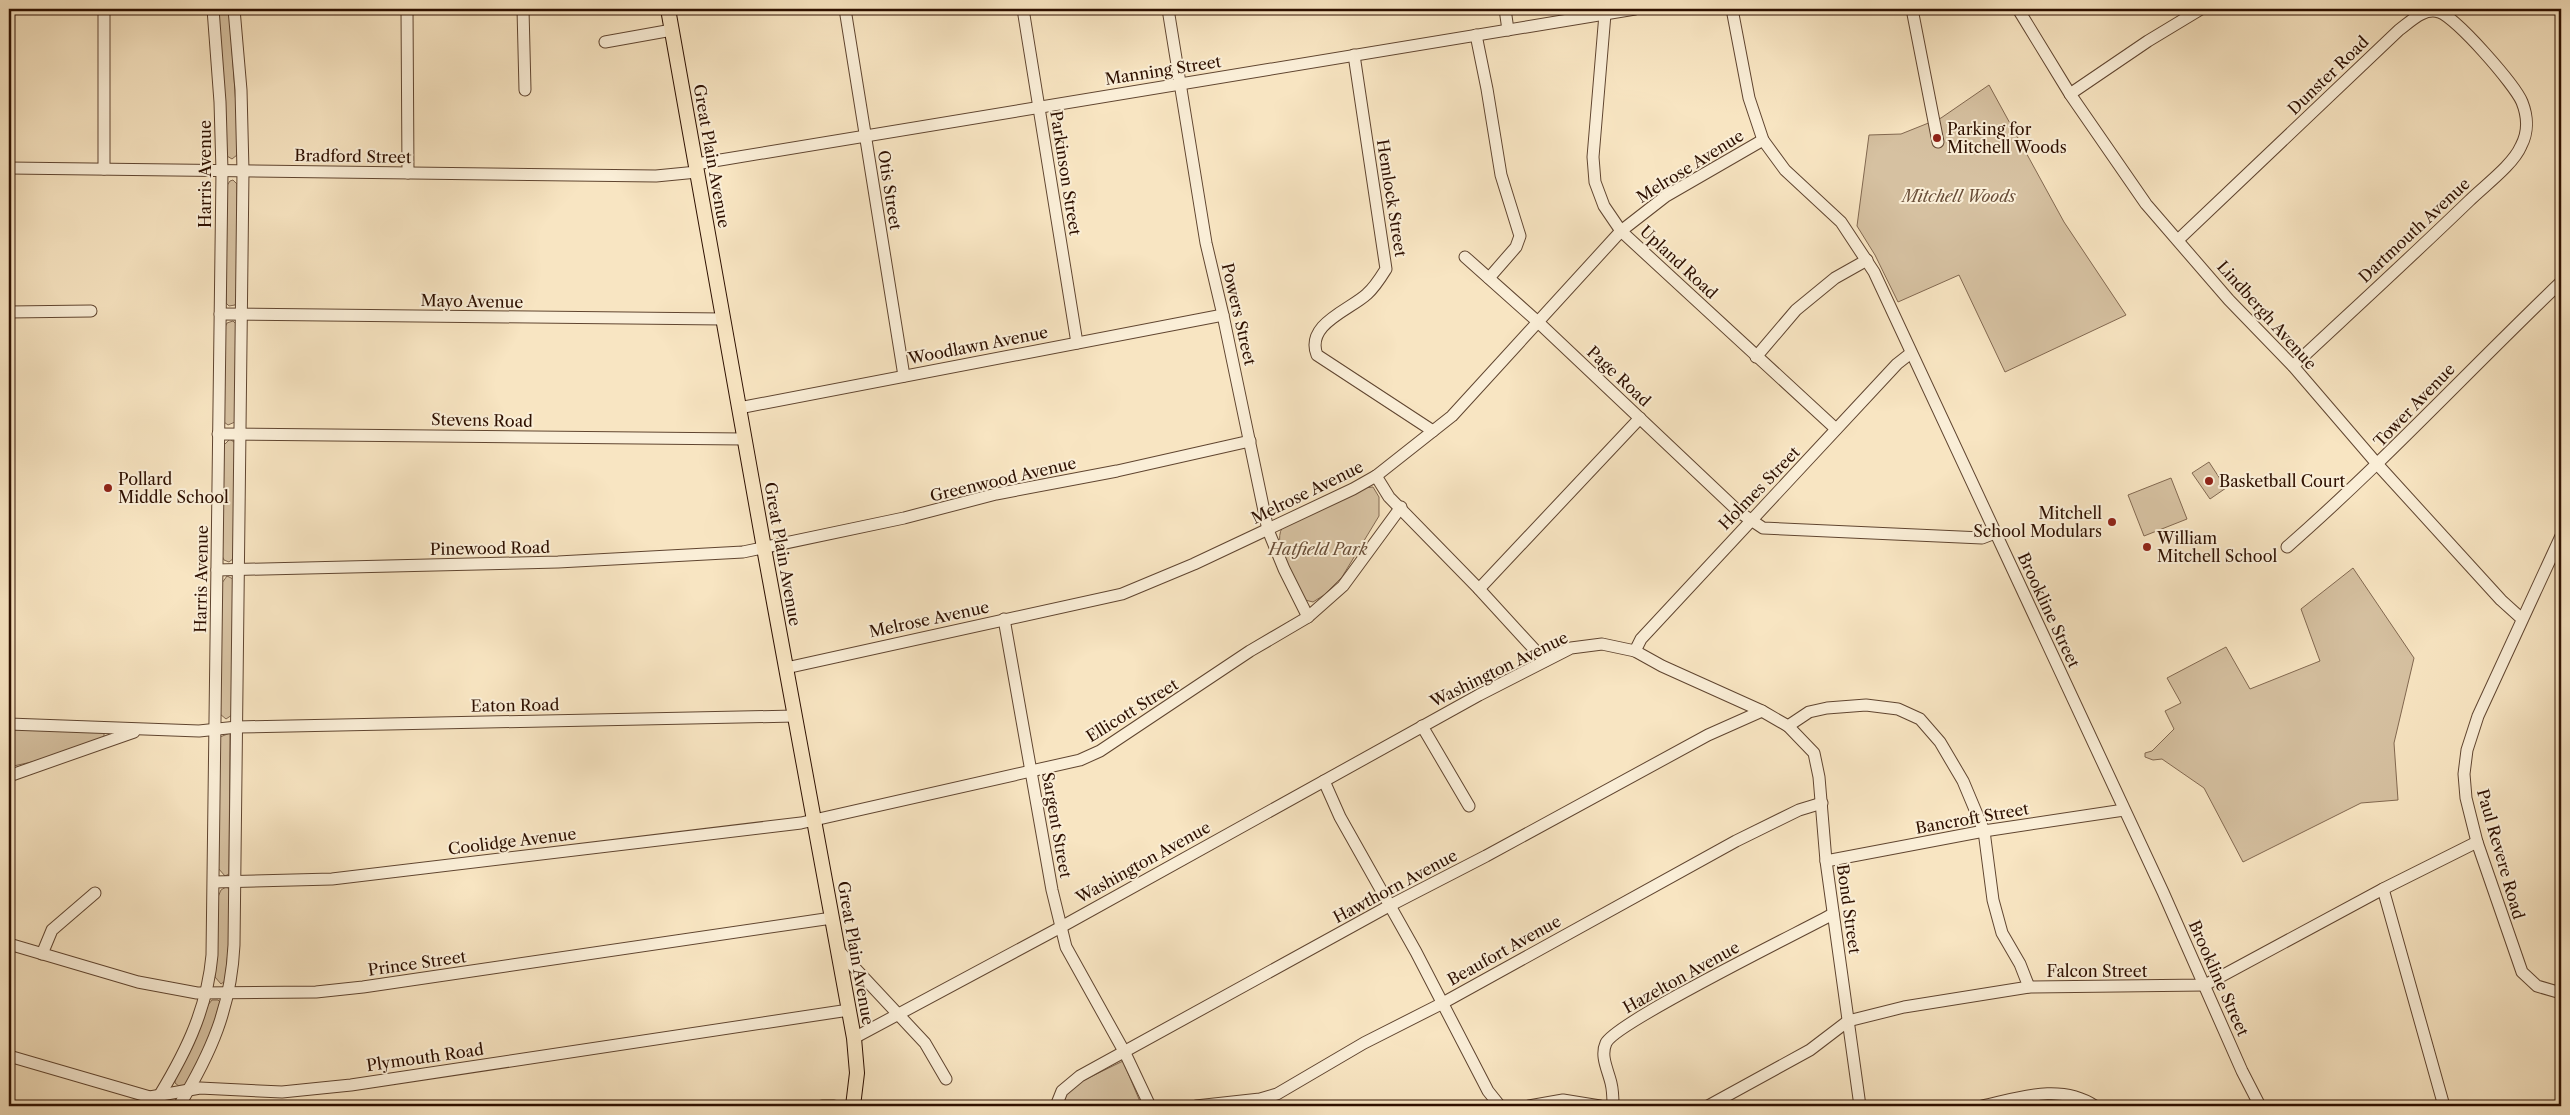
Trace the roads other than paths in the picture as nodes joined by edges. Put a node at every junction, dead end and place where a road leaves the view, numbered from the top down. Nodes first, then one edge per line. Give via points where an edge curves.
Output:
1 (104, 9) edge
2 (213, 9) edge
3 (234, 9) edge
4 (407, 9) edge
5 (523, 9) edge
6 (668, 9) edge
7 (845, 9) edge
8 (1023, 9) edge
9 (1168, 9) edge
10 (1505, 9) edge
11 (1635, 9) edge
12 (1732, 9) edge
13 (1912, 9) edge
14 (2018, 9) edge
15 (2201, 9) edge
16 (1605, 14) junction
17 (672, 30) junction
18 (1508, 30) junction
19 (1476, 35) junction
20 (605, 42) dead end
21 (1354, 55) junction
22 (1181, 84) junction
23 (526, 90) dead end
24 (2070, 94) junction
25 (2522, 101) joint
26 (1039, 107) junction
27 (865, 136) junction
28 (1763, 140) junction
29 (1938, 142) dead end
30 (9, 168) edge
31 (696, 168) junction
32 (104, 169) junction
33 (222, 171) junction
34 (243, 171) junction
35 (408, 173) junction
36 (1621, 230) junction
37 (2178, 240) junction
38 (1465, 258) dead end
39 (1867, 260) junction
40 (1489, 278) junction
41 (2561, 282) edge
42 (91, 311) dead end
43 (9, 312) edge
44 (220, 314) junction
45 (241, 314) junction
46 (1223, 314) junction
47 (723, 319) junction
48 (1538, 322) junction
49 (1077, 343) junction
50 (1911, 353) junction
51 (1756, 357) junction
52 (2293, 366) junction
53 (904, 376) junction
54 (739, 408) junction
55 (1640, 418) junction
56 (1836, 429) junction
57 (1434, 431) junction
58 (218, 434) junction
59 (240, 434) junction
60 (744, 439) junction
61 (1250, 441) junction
62 (2378, 465) junction
63 (1376, 476) junction
64 (1401, 508) junction
65 (1749, 520) junction
66 (1268, 530) junction
67 (1995, 533) junction
68 (2561, 536) edge
69 (2287, 547) dead end
70 (764, 548) junction
71 (217, 570) junction
72 (238, 570) junction
73 (1479, 589) junction
74 (1308, 617) junction
75 (1004, 619) junction
76 (2522, 619) junction
77 (1635, 651) junction
78 (1545, 661) junction
79 (786, 668) junction
80 (1762, 711) junction
81 (794, 716) junction
82 (9, 724) edge
83 (1422, 726) junction
84 (1788, 726) junction
85 (237, 727) junction
86 (138, 730) junction
87 (215, 730) junction
88 (1030, 771) junction
89 (9, 776) edge
90 (1324, 781) junction
91 (1822, 803) junction
92 (1469, 806) dead end
93 (2124, 810) junction
94 (814, 821) junction
95 (1984, 831) junction
96 (2478, 842) junction
97 (1826, 861) junction
98 (214, 882) junction
99 (235, 882) junction
100 (2383, 889) junction
101 (95, 893) dead end
102 (1389, 906) junction
103 (1833, 914) junction
104 (832, 918) junction
105 (1061, 927) junction
106 (9, 944) edge
107 (838, 950) junction
108 (42, 954) junction
109 (2205, 985) junction
110 (2029, 987) junction
111 (229, 992) junction
112 (206, 993) junction
113 (2561, 993) edge
114 (1441, 1004) junction
115 (849, 1010) junction
116 (896, 1014) junction
117 (1848, 1021) junction
118 (854, 1038) junction
119 (1124, 1053) junction
120 (9, 1056) edge
121 (946, 1079) dead end
122 (188, 1090) junction
123 (160, 1096) junction
124 (1218, 1105) edge
125 (153, 1106) edge
126 (179, 1106) edge
127 (822, 1106) edge
128 (834, 1106) edge
129 (853, 1106) edge
130 (1056, 1106) edge
131 (1150, 1106) edge
132 (1196, 1106) edge
133 (1500, 1106) edge
134 (1529, 1106) edge
135 (1600, 1106) edge
136 (1613, 1106) edge
137 (1708, 1106) edge
138 (1860, 1106) edge
139 (1982, 1106) edge
140 (2095, 1106) edge
141 (2260, 1106) edge
142 (2444, 1106) edge

1 - 32 street
2 - 33 street, Harris Avenue
3 - 34 street
4 - 35 street
5 - 23 street
6 - 17 main road, Great Plain Avenue
7 - 27 street, Otis Street
8 - 26 street, Parkinson Street
9 - 22 street, Powers Street
10 - 18 street
11 - 16 street, Manning Street
12 - 28 street, Brookline Street via 1749,98
13 - 29 street
14 - 24 street, Lindbergh Avenue
15 - 24 street
16 - 18 street, Manning Street
16 - 36 street, Upland Road via 1593,157 1595,182 1604,206
17 - 20 street
17 - 31 main road, Great Plain Avenue
18 - 19 street, Manning Street
19 - 21 street, Manning Street
19 - 40 street via 1501,176 1520,236 1516,247
21 - 22 street, Manning Street
21 - 57 street, Hemlock Street via 1386,269 1367,294 1335,314 1318,334 1314,347 1317,355
22 - 26 street, Manning Street
22 - 46 street, Powers Street via 1206,243
24 - 37 street, Lindbergh Avenue via 2146,204
25 - 37 street, Dunster Road via 2510,83 2452,19 2438,11 2425,12 2399,30
25 - 52 street, Dartmouth Avenue via 2526,129 2521,147 2513,158
26 - 27 street, Manning Street
26 - 49 street, Parkinson Street
27 - 31 street, Manning Street
27 - 53 street, Otis Street
28 - 36 street, Melrose Avenue via 1666,196
28 - 39 street, Brookline Street via 1785,170 1837,217
30 - 32 street, Bradford Street
31 - 35 street, Bradford Street via 656,176
31 - 47 main road, Great Plain Avenue
32 - 33 street, Bradford Street
33 - 34 street, Bradford Street
33 - 44 street, Harris Avenue
34 - 35 street, Bradford Street
34 - 45 street
36 - 48 street, Melrose Avenue
36 - 51 street, Upland Road
37 - 52 street, Lindbergh Avenue via 2229,300
38 - 40 street, Page Road
39 - 50 street, Brookline Street
39 - 51 street via 1835,278 1796,310
40 - 48 street, Page Road
41 - 62 street, Tower Avenue
42 - 43 street
44 - 45 street, Mayo Avenue
44 - 58 street, Harris Avenue
45 - 47 street, Mayo Avenue
45 - 59 street
46 - 49 street, Woodlawn Avenue
46 - 61 street, Powers Street
47 - 54 main road, Great Plain Avenue
48 - 55 street, Page Road
48 - 57 street, Melrose Avenue via 1485,382
49 - 53 street, Woodlawn Avenue
50 - 56 street, Holmes Street
50 - 67 street, Brookline Street
51 - 56 street, Upland Road
52 - 62 street, Lindbergh Avenue
53 - 54 street, Woodlawn Avenue
54 - 60 main road, Great Plain Avenue
55 - 65 street, Page Road
55 - 73 street
56 - 65 street, Holmes Street
57 - 63 street, Melrose Avenue
58 - 59 street, Stevens Road
58 - 71 street, Harris Avenue
59 - 60 street, Stevens Road
59 - 72 street
60 - 70 main road, Great Plain Avenue
61 - 66 street, Powers Street
61 - 70 street, Greenwood Avenue via 996,494 904,518
62 - 69 street, Tower Avenue
62 - 76 street, Lindbergh Avenue
63 - 64 street via 1389,497
63 - 66 street, Melrose Avenue
64 - 73 street
64 - 74 street, Ellicott Street via 1343,586
65 - 67 street via 1763,528 1982,538
65 - 77 street, Holmes Street via 1641,639
66 - 74 street, Powers Street
66 - 75 street, Melrose Avenue via 1128,591
67 - 93 street, Brookline Street
68 - 76 street, Paul Revere Road
70 - 72 street, Pinewood Road via 743,552 558,562
70 - 79 main road, Great Plain Avenue
71 - 72 street, Pinewood Road
71 - 87 street, Harris Avenue
72 - 85 street
73 - 78 street
74 - 88 street, Ellicott Street via 1250,651 1100,751 1080,760
75 - 79 street, Melrose Avenue
75 - 88 street, Sargent Street
76 - 96 street, Paul Revere Road via 2478,716 2467,750 2466,798
77 - 78 street, Washington Avenue via 1602,644 1571,648
77 - 80 street, Washington Avenue
78 - 83 street, Washington Avenue
79 - 81 main road, Great Plain Avenue
80 - 84 street, Washington Avenue
80 - 102 street, Hawthorn Avenue via 1708,735
81 - 85 street, Eaton Road
81 - 94 main road, Great Plain Avenue
82 - 86 street, Eaton Road
83 - 90 street, Washington Avenue
83 - 92 street
84 - 91 street, Bond Street via 1814,753
84 - 95 street via 1809,712 1866,705 1898,709 1920,719 1940,742
85 - 87 street, Eaton Road
85 - 99 street
86 - 87 street, Eaton Road
86 - 89 street
87 - 98 street, Harris Avenue
88 - 94 street, Ellicott Street
88 - 105 street, Sargent Street
90 - 102 street
90 - 105 street, Washington Avenue
91 - 97 street, Bond Street
91 - 114 street, Beaufort Avenue via 1736,841
93 - 95 street, Bancroft Street
93 - 109 street, Brookline Street
94 - 99 street, Coolidge Avenue via 342,878
94 - 104 main road, Great Plain Avenue
95 - 97 street, Bancroft Street
95 - 110 street via 1993,900 2002,933
96 - 100 street, Falcon Street
96 - 113 street, Paul Revere Road via 2522,972 2537,986
97 - 103 street, Bond Street
98 - 99 street, Coolidge Avenue
98 - 112 street, Harris Avenue via 212,955
99 - 111 street via 234,955
100 - 109 street, Falcon Street
100 - 142 street
101 - 108 street via 56,926
102 - 114 street
102 - 119 street, Hawthorn Avenue
103 - 117 street, Bond Street
103 - 136 street, Hazelton Avenue via 1617,1031 1607,1042 1604,1053 1612,1085
104 - 107 main road, Great Plain Avenue
104 - 111 street, Prince Street via 357,988 316,992
105 - 116 street, Washington Avenue
105 - 119 street, Sargent Street via 1066,947
106 - 108 street, Prince Street
107 - 115 main road, Great Plain Avenue
107 - 116 street
108 - 112 street, Prince Street via 138,982
109 - 110 street, Falcon Street
109 - 141 street, Brookline Street
110 - 117 street, Falcon Street via 1904,1007
111 - 112 street, Prince Street
111 - 122 street via 210,1050
112 - 123 street, Harris Avenue via 192,1036
114 - 124 street, Beaufort Avenue via 1364,1043 1277,1094
114 - 133 street via 1488,1091
115 - 118 main road, Great Plain Avenue
115 - 122 street, Plymouth Road via 328,1088 271,1092
116 - 118 street, Washington Avenue
116 - 121 street via 925,1043
117 - 137 street, Falcon Street via 1810,1050
117 - 138 street, Bond Street
118 - 129 main road, Great Plain Avenue via 857,1073
119 - 130 street, Hawthorn Avenue via 1069,1084
119 - 131 street, Sargent Street
120 - 123 street, Plymouth Road via 145,1096
122 - 123 street, Plymouth Road
122 - 126 street
123 - 125 street, Harris Avenue
124 - 132 street, Beaufort Avenue
127 - 128 street
134 - 135 street via 1563,1100
139 - 140 street via 2044,1092

